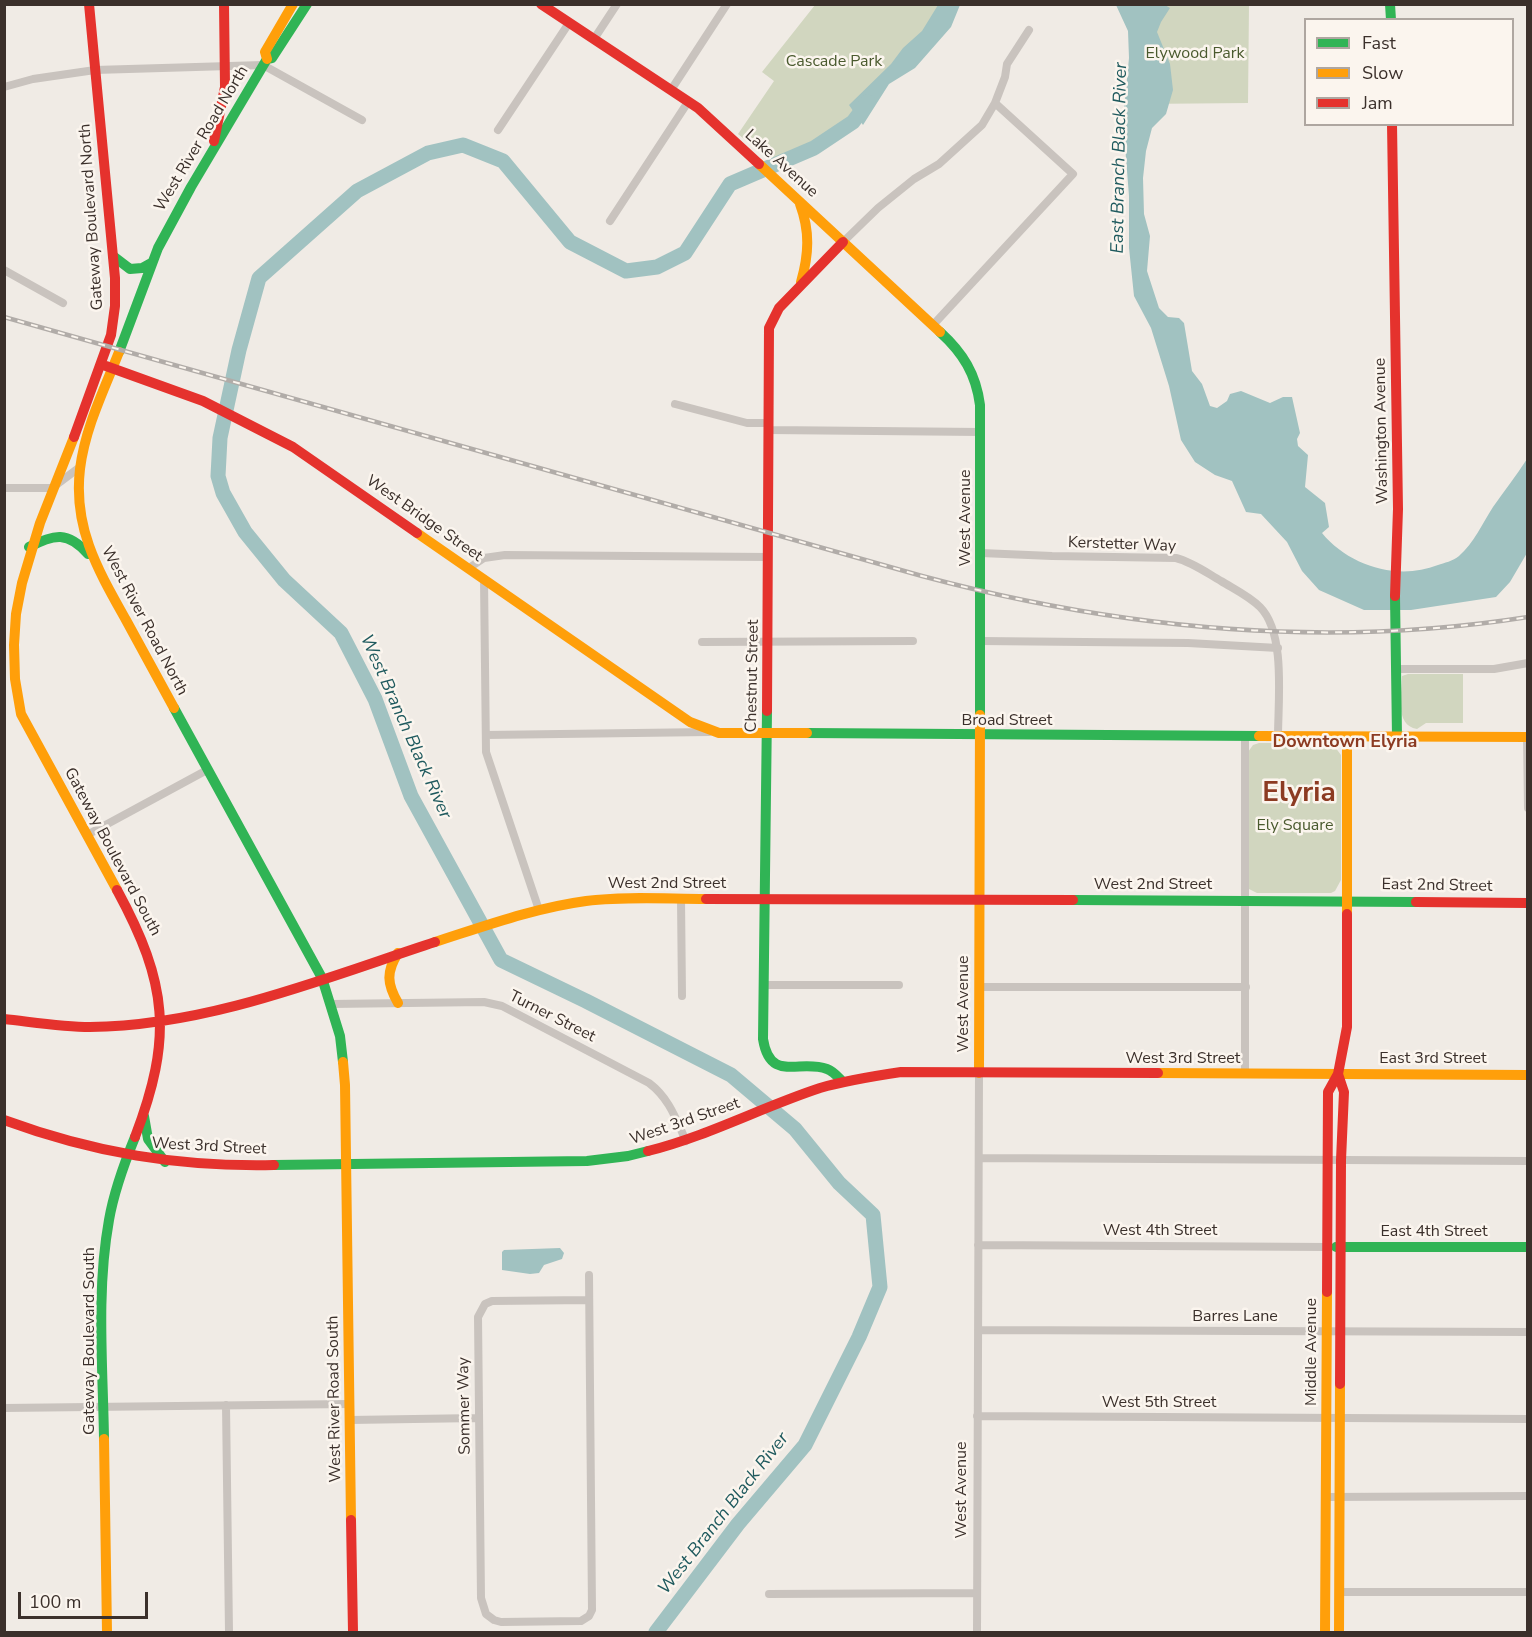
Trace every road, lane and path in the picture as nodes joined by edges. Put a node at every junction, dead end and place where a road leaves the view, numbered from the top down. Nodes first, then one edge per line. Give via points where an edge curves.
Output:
1 (88, 4) edge
2 (224, 4) edge
3 (294, 4) edge
4 (307, 4) edge
5 (541, 4) edge
6 (617, 4) edge
7 (728, 4) edge
8 (569, 23) junction
9 (1029, 30) dead end
10 (594, 39) junction
11 (265, 62) junction
12 (225, 66) junction
13 (95, 70) junction
14 (4, 87) edge
15 (671, 90) junction
16 (688, 102) junction
17 (995, 103) junction
18 (362, 120) dead end
19 (1392, 126) edge
20 (498, 130) dead end
21 (209, 156) junction
22 (799, 200) junction
23 (610, 221) dead end
24 (843, 242) junction
25 (113, 256) junction
26 (152, 262) junction
27 (4, 270) edge
28 (801, 286) junction
29 (63, 303) dead end
30 (933, 325) junction
31 (100, 364) junction
32 (112, 368) junction
33 (975, 376) joint
34 (675, 404) dead end
35 (769, 427) junction
36 (981, 432) junction
37 (80, 467) junction
38 (4, 488) edge
39 (52, 488) junction
40 (29, 547) junction
41 (981, 553) junction
42 (768, 556) junction
43 (94, 562) junction
44 (469, 568) junction
45 (484, 579) junction
46 (981, 640) junction
47 (768, 641) junction
48 (913, 641) dead end
49 (702, 642) dead end
50 (1278, 648) junction
51 (1527, 663) edge
52 (1396, 669) junction
53 (713, 732) junction
54 (767, 734) junction
55 (486, 735) junction
56 (980, 735) junction
57 (1245, 737) junction
58 (1278, 737) junction
59 (1347, 737) junction
60 (1396, 737) junction
61 (1527, 737) edge
62 (207, 770) junction
63 (1527, 808) edge
64 (87, 835) junction
65 (681, 899) junction
66 (765, 899) junction
67 (1246, 900) junction
68 (1347, 900) junction
69 (980, 901) junction
70 (1527, 903) edge
71 (539, 910) junction
72 (398, 953) junction
73 (322, 978) junction
74 (764, 985) junction
75 (899, 985) dead end
76 (979, 987) junction
77 (1246, 987) junction
78 (682, 996) dead end
79 (398, 1003) junction
80 (331, 1004) junction
81 (4, 1019) edge
82 (161, 1021) junction
83 (979, 1073) junction
84 (1245, 1074) junction
85 (1338, 1074) junction
86 (1527, 1075) edge
87 (842, 1081) junction
88 (144, 1112) junction
89 (4, 1120) edge
90 (686, 1141) junction
91 (128, 1156) junction
92 (978, 1158) junction
93 (1329, 1160) junction
94 (1341, 1160) junction
95 (1527, 1161) edge
96 (165, 1162) junction
97 (346, 1165) junction
98 (978, 1245) junction
99 (1327, 1247) junction
100 (1341, 1247) junction
101 (1527, 1247) edge
102 (589, 1275) dead end
103 (589, 1300) junction
104 (978, 1330) junction
105 (1327, 1331) junction
106 (1340, 1332) junction
107 (1527, 1332) edge
108 (350, 1404) junction
109 (226, 1405) junction
110 (104, 1407) junction
111 (4, 1408) edge
112 (977, 1416) junction
113 (1326, 1417) junction
114 (1340, 1417) junction
115 (478, 1418) junction
116 (350, 1419) junction
117 (1527, 1419) edge
118 (1527, 1496) edge
119 (1326, 1497) junction
120 (1340, 1497) junction
121 (1339, 1592) junction
122 (1527, 1592) edge
123 (977, 1593) junction
124 (769, 1594) dead end
125 (107, 1632) edge
126 (229, 1632) edge
127 (353, 1632) edge
128 (976, 1632) edge
129 (1325, 1632) edge
130 (1340, 1632) edge

1 - 13 main road, Gateway Boulevard North
2 - 12 main road
3 - 11 main road, West River Road North via 265,52
4 - 11 main road, West River Road North via 272,58
5 - 8 main road, Lake Avenue
6 - 10 street
7 - 15 street
8 - 10 main road, Lake Avenue
8 - 20 street
9 - 17 street via 1007,64
10 - 15 main road, Lake Avenue
11 - 12 street
11 - 18 street
11 - 21 main road, West River Road North
12 - 13 street
12 - 21 main road via 222,105
13 - 14 street
13 - 25 main road, Gateway Boulevard North
15 - 16 main road, Lake Avenue
16 - 22 main road, Lake Avenue
16 - 23 street
17 - 24 street via 982,125 960,147 878,208
17 - 30 street via 1073,174
19 - 52 main road, Washington Avenue
21 - 26 main road, West River Road North
22 - 24 main road, Lake Avenue
22 - 28 main road via 807,220 809,244
24 - 28 main road, Chestnut Street
24 - 30 main road, Lake Avenue
25 - 26 main road via 130,269
25 - 31 main road, Gateway Boulevard North via 114,317
26 - 32 main road, West River Road North
27 - 29 street
28 - 35 main road, Chestnut Street via 779,308 769,328
30 - 33 main road, Lake Avenue via 964,357
31 - 32 main road, West Bridge Street
31 - 39 main road, Gateway Boulevard North
32 - 37 main road, West River Road North
32 - 44 main road, West Bridge Street via 203,401 257,428 310,458
33 - 36 main road, West Avenue via 980,393
34 - 35 street
35 - 36 street
35 - 42 main road, Chestnut Street
36 - 41 main road, West Avenue
37 - 39 street
37 - 43 main road, West River Road North via 80,515
38 - 39 street
39 - 40 main road, Gateway Boulevard South
40 - 43 main road via 49,538 65,537 76,541
40 - 64 main road, Gateway Boulevard South via 8,616 11,682 21,714
41 - 46 main road, West Avenue
41 - 50 street, Kerstetter Way via 1181,560 1259,606
42 - 44 street via 505,555 484,558
42 - 47 main road, Chestnut Street
43 - 62 main road, West River Road North
44 - 45 main road, West Bridge Street
45 - 53 main road, West Bridge Street via 690,722
45 - 55 street
46 - 50 street
46 - 56 main road, West Avenue
47 - 48 street
47 - 49 street
47 - 54 main road, Chestnut Street
50 - 58 street, Kerstetter Way
51 - 52 street via 1494,669
52 - 60 main road, Washington Avenue
53 - 54 main road, Broad Street
53 - 55 street, Broad Street
54 - 56 main road, Broad Street
54 - 66 main road, Chestnut Street
55 - 71 street via 487,756
56 - 57 main road, Broad Street
56 - 69 main road, West Avenue
57 - 58 main road, Broad Street
57 - 67 street
58 - 59 main road, Broad Street
59 - 60 main road, Broad Street
59 - 68 main road, Middle Avenue
60 - 61 main road, Broad Street
61 - 63 street
62 - 64 street
62 - 73 main road, West River Road North
64 - 82 main road, Gateway Boulevard South via 145,945
65 - 66 main road, West 2nd Street
65 - 71 main road, West 2nd Street via 583,901
65 - 78 street
66 - 69 main road, West 2nd Street
66 - 74 main road, Chestnut Street
67 - 68 main road, West 2nd Street
67 - 69 main road, West 2nd Street
67 - 77 street
68 - 70 main road, East 2nd Street
68 - 85 main road, Middle Avenue via 1347,1028
69 - 76 main road, West Avenue
71 - 72 main road, West 2nd Street
72 - 73 main road, West 2nd Street
72 - 79 main road via 387,977
73 - 80 main road, West River Road North
73 - 82 main road, West 2nd Street via 218,1010
74 - 75 street
74 - 87 main road, Chestnut Street via 763,1044 769,1058 785,1068 825,1069
76 - 77 street
76 - 83 main road, West Avenue
77 - 84 street
79 - 80 street, Turner Street
79 - 90 street, Turner Street via 484,1002 502,1006 649,1083 669,1104
80 - 97 main road, West River Road North via 344,1060
81 - 82 main road, West 2nd Street via 90,1027
82 - 88 main road, Gateway Boulevard South via 157,1066
83 - 84 main road, West 3rd Street
83 - 87 main road, West 3rd Street via 891,1073
83 - 92 street, West Avenue
84 - 85 main road, West 3rd Street
85 - 86 main road, East 3rd Street
85 - 93 main road, Middle Avenue via 1328,1092
85 - 94 main road, Middle Avenue via 1344,1092
87 - 90 main road, West 3rd Street
88 - 91 main road, Gateway Boulevard South
88 - 96 main road via 148,1139
89 - 91 main road, West 3rd Street via 88,1149
90 - 97 main road, West 3rd Street via 643,1154 594,1161
91 - 96 main road, West 3rd Street
91 - 110 main road, Gateway Boulevard South via 114,1197 104,1257
92 - 93 street
92 - 98 street, West Avenue
93 - 94 street
93 - 99 main road, Middle Avenue
94 - 95 street
94 - 100 main road, Middle Avenue
96 - 97 main road, West 3rd Street
97 - 108 main road, West River Road South
98 - 99 street, West 4th Street
98 - 104 street, West Avenue
99 - 100 main road, West 4th Street
99 - 105 main road, Middle Avenue
100 - 101 main road, East 4th Street
100 - 106 main road, Middle Avenue
102 - 103 street
103 - 115 street, Sommer Way via 485,1304 477,1320
103 - 115 street, Sommer Way via 593,1604 589,1616 581,1621 501,1622 486,1614 482,1607
104 - 105 street, Barres Lane
104 - 112 street, West Avenue
105 - 106 street, Barres Lane
105 - 113 main road, Middle Avenue
106 - 107 street, Barres Lane
106 - 114 main road, Middle Avenue
108 - 109 street
108 - 116 main road, West River Road South
109 - 110 street
109 - 126 street
110 - 111 street
110 - 125 main road, Gateway Boulevard South
112 - 113 street, West 5th Street
112 - 123 street, West Avenue
113 - 114 street, West 5th Street
113 - 119 main road, Middle Avenue
114 - 117 street, West 5th Street
114 - 120 main road, Middle Avenue
115 - 116 street
116 - 127 main road, West River Road South
118 - 120 street
119 - 120 street
119 - 129 main road, Middle Avenue
120 - 121 main road, Middle Avenue
121 - 122 street
121 - 130 main road, Middle Avenue
123 - 124 street
123 - 128 street, West Avenue

